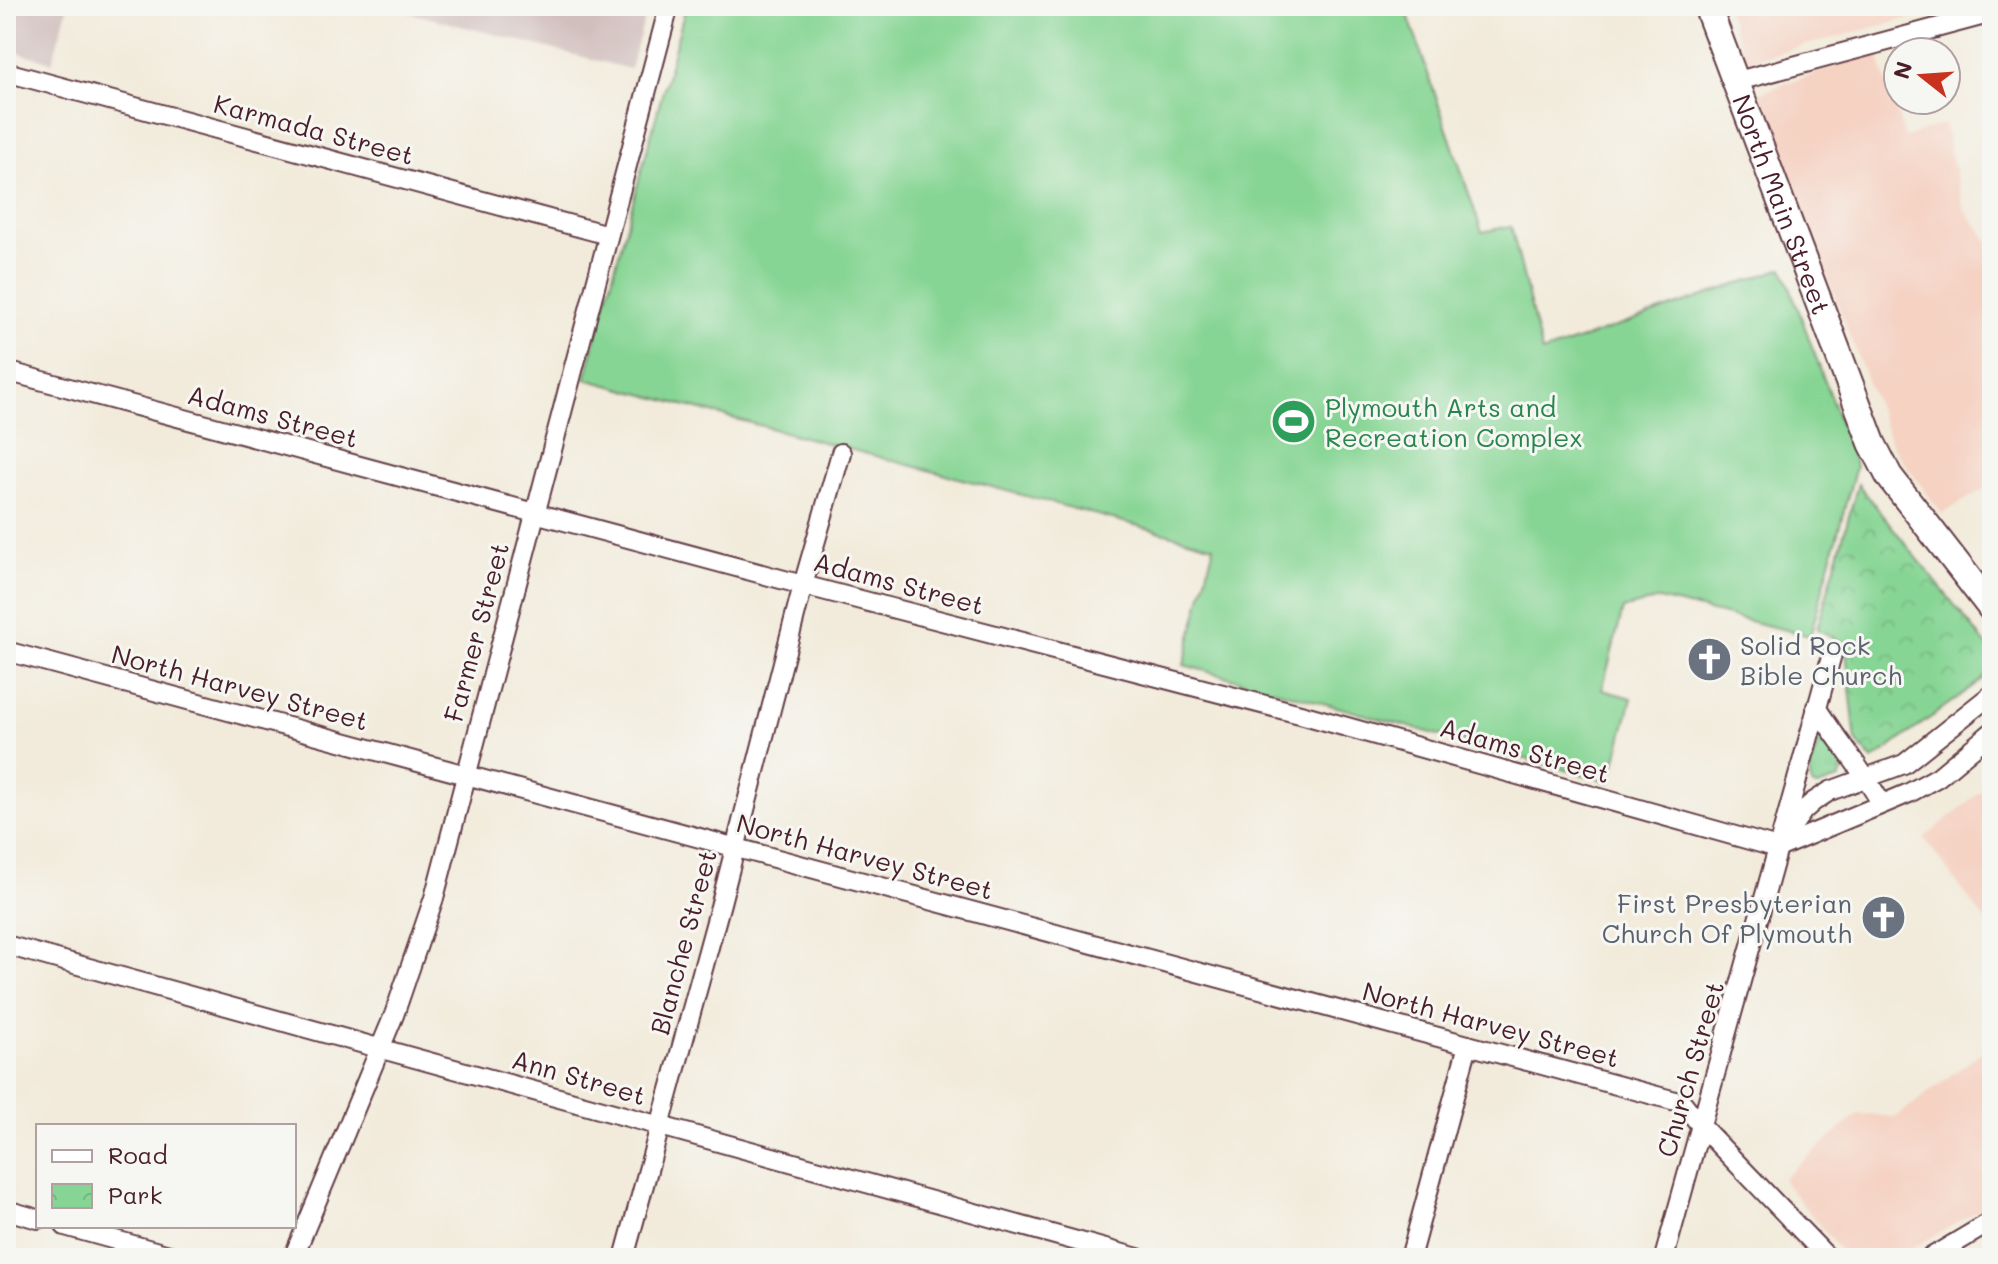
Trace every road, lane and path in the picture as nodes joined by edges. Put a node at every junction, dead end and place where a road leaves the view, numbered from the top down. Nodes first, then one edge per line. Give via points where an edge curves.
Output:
1 (669, 6) edge
2 (1707, 6) edge
3 (1992, 13) edge
4 (6, 72) edge
5 (1734, 82) junction
6 (608, 235) junction
7 (6, 371) edge
8 (841, 453) dead end
9 (535, 513) junction
10 (803, 585) junction
11 (1992, 609) edge
12 (6, 651) edge
13 (1832, 654) dead end
14 (1992, 694) edge
15 (1816, 707) junction
16 (1992, 732) edge
17 (465, 774) junction
18 (1866, 776) junction
19 (1881, 803) junction
20 (735, 847) junction
21 (1778, 848) junction
22 (6, 945) edge
23 (1468, 1045) junction
24 (381, 1049) junction
25 (660, 1126) junction
26 (1701, 1126) junction
27 (6, 1210) edge
28 (36, 1218) edge
29 (1992, 1221) edge
30 (72, 1228) edge
31 (180, 1258) edge
32 (293, 1258) edge
33 (624, 1258) edge
34 (1138, 1258) edge
35 (1410, 1258) edge
36 (1664, 1258) edge
37 (1828, 1258) edge
38 (1930, 1258) edge

1 - 6 street, Farmer Street
2 - 5 main road, North Main Street
3 - 5 street
4 - 6 street, Karmada Street
5 - 11 main road, North Main Street via 1872,443 1889,476
6 - 9 street, Farmer Street
7 - 9 street, Adams Street
8 - 10 street, Blanche Street
9 - 10 street, Adams Street
9 - 17 street, Farmer Street
10 - 20 street, Blanche Street
10 - 21 street, Adams Street via 1304,715
12 - 17 street, North Harvey Street
13 - 15 street, Church Street
14 - 18 street, Church Street via 1904,764
15 - 18 street
15 - 21 street, Church Street
16 - 19 street via 1938,777
17 - 20 street, North Harvey Street
17 - 24 street, Farmer Street via 430,912
18 - 19 street
18 - 21 street, Church Street via 1813,802
19 - 21 street
20 - 23 street, North Harvey Street
20 - 25 street, Blanche Street
21 - 26 street, Church Street
22 - 24 street, Ann Street
23 - 26 street, North Harvey Street via 1683,1103
23 - 35 street
24 - 25 street, Ann Street
24 - 32 street, Farmer Street
25 - 33 street, Blanche Street
25 - 34 street, Ann Street
26 - 36 street, Church Street
26 - 37 street, North Harvey Street
27 - 28 street
29 - 38 street
30 - 31 street

